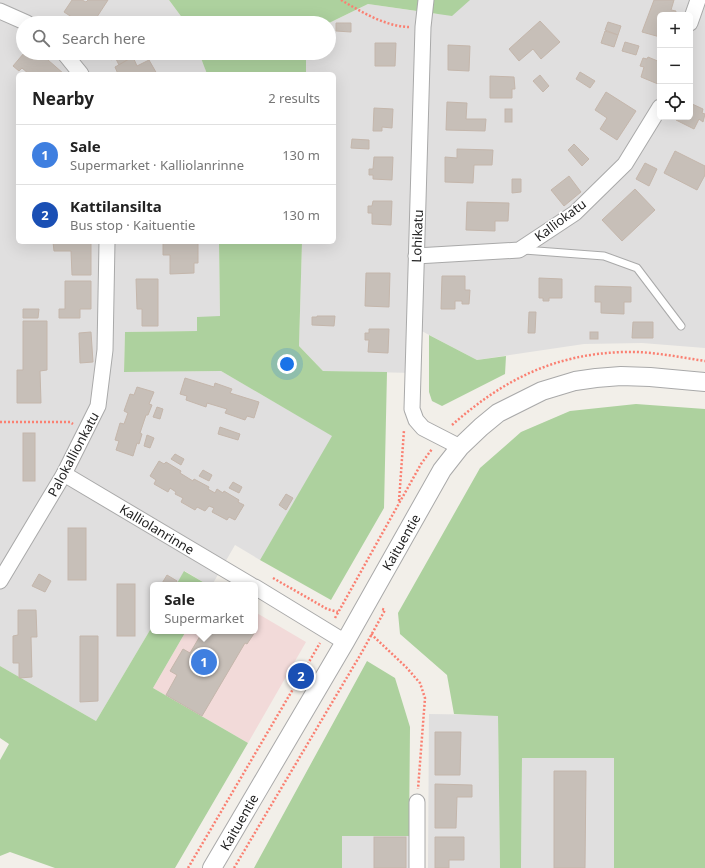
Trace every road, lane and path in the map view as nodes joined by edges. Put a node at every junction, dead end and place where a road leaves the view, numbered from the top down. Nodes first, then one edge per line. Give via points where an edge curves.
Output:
1 (341, 0) edge
2 (426, 0) edge
3 (698, 0) edge
4 (0, 11) edge
5 (693, 14) edge
6 (16, 18) edge
7 (423, 28) junction
8 (70, 60) edge
9 (79, 72) edge
10 (657, 112) edge
11 (107, 244) edge
12 (519, 250) junction
13 (416, 256) junction
14 (681, 326) dead end
15 (705, 382) edge
16 (412, 409) junction
17 (0, 422) edge
18 (86, 430) junction
19 (460, 447) junction
20 (64, 474) junction
21 (399, 503) dead end
22 (0, 581) edge
23 (246, 582) edge
24 (258, 589) edge
25 (385, 610) dead end
26 (327, 631) junction
27 (372, 634) junction
28 (345, 642) junction
29 (417, 802) joint
30 (188, 868) edge
31 (212, 868) edge
32 (234, 868) edge
33 (417, 868) edge

1 - 7 path via 372,18 399,27
2 - 7 street, Lohikatu
3 - 5 street
4 - 6 street
7 - 13 street, Lohikatu
8 - 9 street
10 - 12 street, Kalliokatu via 624,164 575,212
11 - 18 street, Palokallionkatu via 105,350 98,406
12 - 13 street
12 - 14 lane via 604,256 637,268
13 - 16 street, Lohikatu
15 - 19 street, Kaituentie via 621,376 575,381 542,391 498,413
16 - 19 street via 416,420 424,428
16 - 21 path via 404,420
17 - 18 path via 70,422
18 - 20 street, Palokallionkatu
19 - 28 street, Kaituentie via 442,470
20 - 22 street, Palokallionkatu
20 - 23 street, Kalliolanrinne
24 - 26 street
25 - 27 path
26 - 28 street
26 - 30 path
27 - 29 path via 420,683 425,698
27 - 32 path
28 - 31 street, Kaituentie
29 - 33 street

